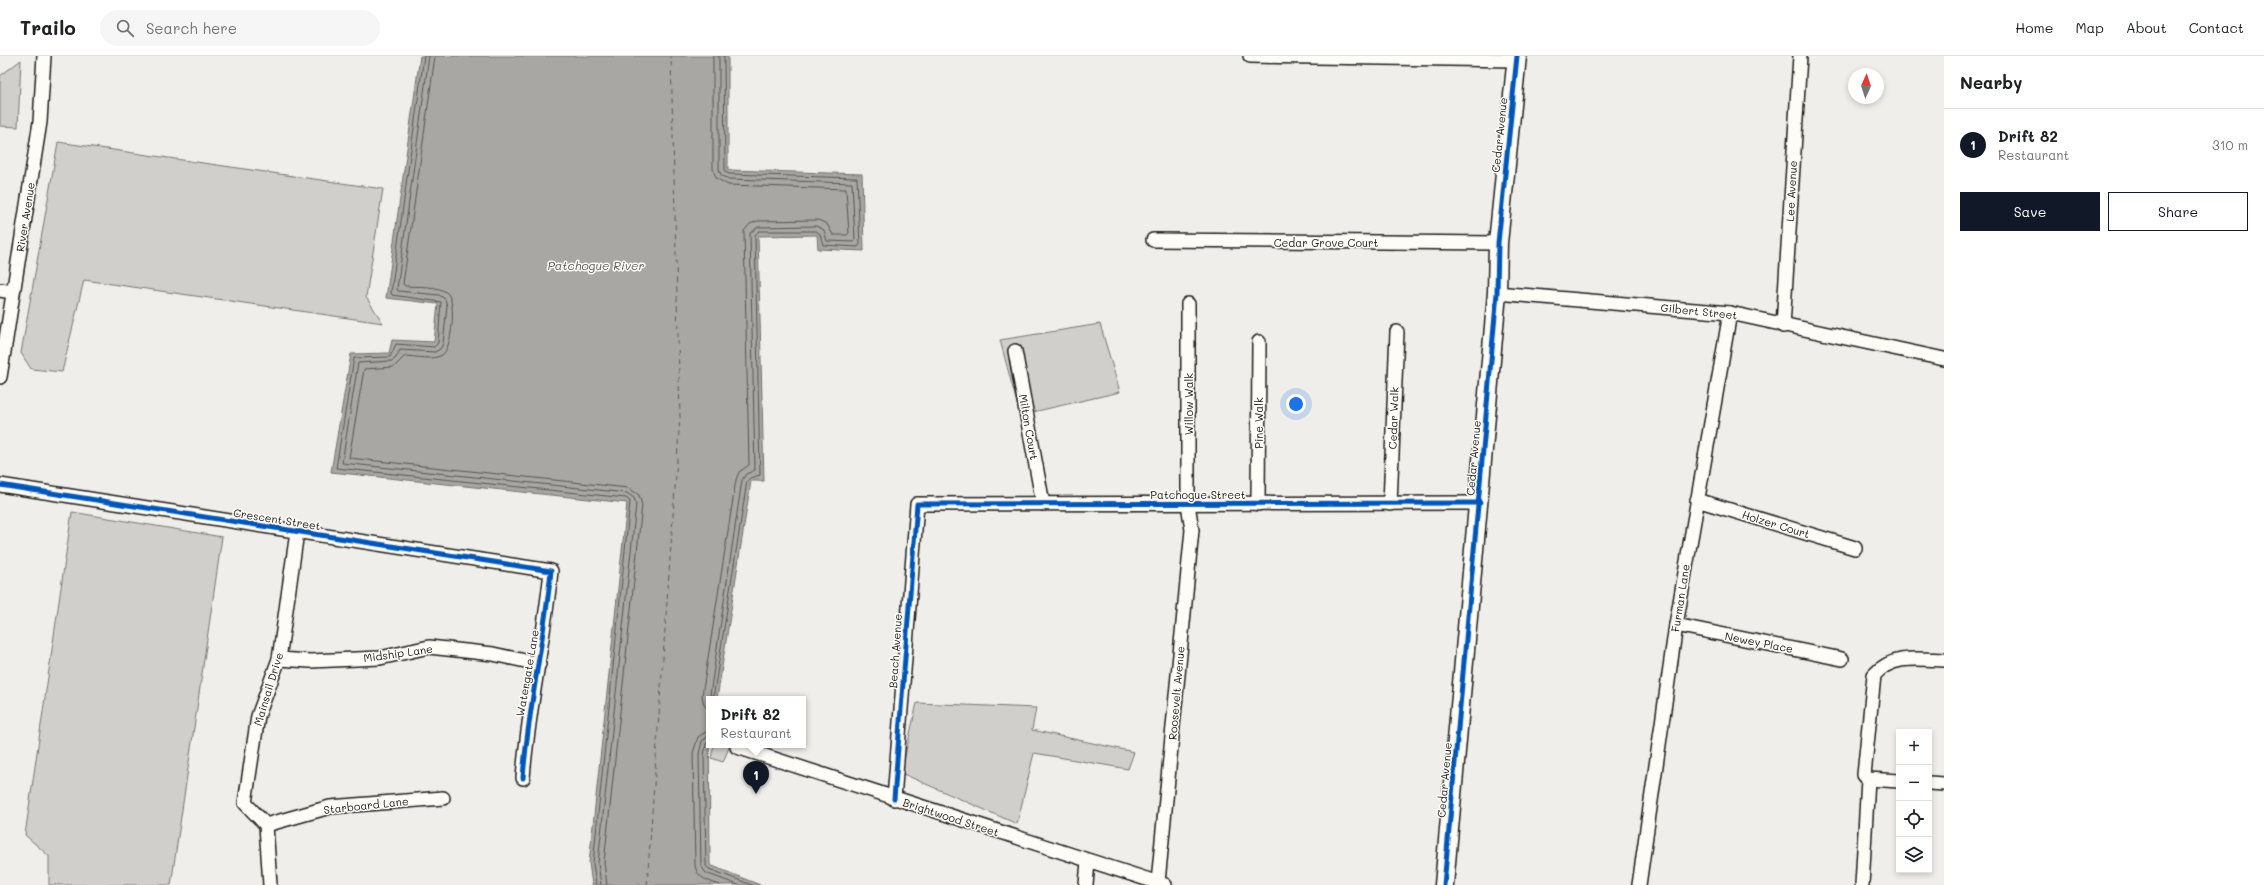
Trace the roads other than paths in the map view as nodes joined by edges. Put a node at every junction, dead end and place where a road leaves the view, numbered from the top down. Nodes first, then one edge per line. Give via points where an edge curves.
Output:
1 (44, 56) edge
2 (1250, 56) edge
3 (1800, 56) edge
4 (1517, 58) edge
5 (1153, 240) dead end
6 (1498, 243) junction
7 (6, 291) edge
8 (1497, 294) junction
9 (1188, 304) dead end
10 (1730, 313) junction
11 (1783, 326) junction
12 (1397, 332) dead end
13 (1259, 342) dead end
14 (1015, 351) dead end
15 (1944, 359) edge
16 (0, 377) edge
17 (0, 486) edge
18 (1697, 500) junction
19 (1480, 503) junction
20 (916, 504) joint
21 (1043, 504) junction
22 (1188, 504) junction
23 (1258, 504) junction
24 (1390, 504) junction
25 (297, 532) junction
26 (1855, 548) dead end
27 (551, 571) joint
28 (1676, 625) junction
29 (279, 659) junction
30 (1842, 659) dead end
31 (1944, 660) edge
32 (540, 664) junction
33 (740, 748) edge
34 (523, 778) dead end
35 (1868, 779) junction
36 (1896, 781) edge
37 (1932, 783) edge
38 (1944, 784) edge
39 (443, 798) dead end
40 (894, 799) junction
41 (266, 825) junction
42 (1088, 861) junction
43 (1162, 884) edge
44 (270, 885) edge
45 (1086, 885) edge
46 (1444, 885) edge
47 (1639, 885) edge
48 (1862, 885) edge

1 - 7 street, River Avenue via 40,122
2 - 4 street
3 - 11 street, Lee Avenue
4 - 6 street, Cedar Avenue
5 - 6 street, Cedar Grove Court
6 - 8 street, Cedar Avenue
7 - 16 street, River Avenue
8 - 10 street, Gilbert Street
8 - 19 street, Cedar Avenue
9 - 22 street, Willow Walk
10 - 11 street, Gilbert Street
10 - 18 street, Furman Lane
11 - 15 street, Gilbert Street
12 - 24 street, Cedar Walk
13 - 23 street, Pine Walk
14 - 21 street, Milton Court
17 - 25 street, Crescent Street
18 - 26 street, Holzer Court
18 - 28 street, Furman Lane
19 - 24 street, Patchogue Street
19 - 46 street, Cedar Avenue
20 - 21 street, Patchogue Street
20 - 40 street, Beach Avenue
21 - 22 street, Patchogue Street
22 - 23 street, Patchogue Street
22 - 43 street, Roosevelt Avenue via 1192,530
23 - 24 street, Patchogue Street
25 - 27 street, Crescent Street
25 - 29 street, Mainsail Drive
27 - 32 street, Watergate Lane
28 - 30 street, Newey Place
28 - 47 street, Furman Lane
29 - 32 street, Midship Lane via 310,661 380,658 429,646 493,654
29 - 41 street, Mainsail Drive via 258,716 245,803
31 - 35 street via 1902,659 1880,668 1874,675 1864,775
32 - 34 street, Watergate Lane via 526,736
33 - 40 street, Brightwood Street
35 - 36 street
35 - 48 street
37 - 38 street
39 - 41 street, Starboard Lane via 330,807
40 - 42 street, Brightwood Street
41 - 44 street
42 - 43 street, Brightwood Street
42 - 45 street

